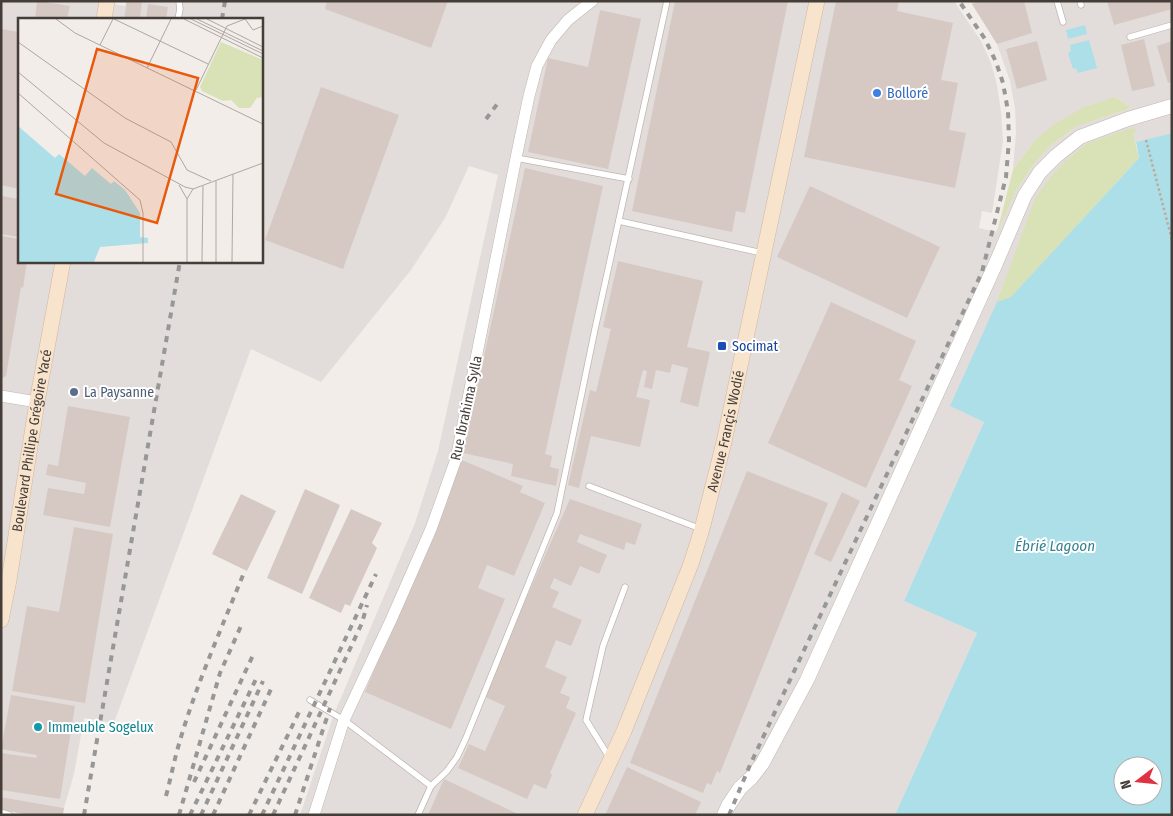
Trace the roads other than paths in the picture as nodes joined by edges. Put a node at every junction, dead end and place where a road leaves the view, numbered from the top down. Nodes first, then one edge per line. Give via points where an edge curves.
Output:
1 (107, 1) edge
2 (179, 1) edge
3 (592, 1) edge
4 (667, 1) edge
5 (817, 1) edge
6 (1057, 1) edge
7 (104, 18) edge
8 (178, 18) edge
9 (1063, 22) dead end
10 (1172, 25) edge
11 (1130, 37) dead end
12 (1172, 106) edge
13 (516, 158) junction
14 (629, 180) junction
15 (620, 221) junction
16 (764, 253) junction
17 (63, 262) edge
18 (1, 396) edge
19 (37, 402) junction
20 (589, 486) dead end
21 (702, 530) junction
22 (625, 587) dead end
23 (1, 620) edge
24 (310, 700) dead end
25 (344, 720) junction
26 (610, 759) junction
27 (431, 786) junction
28 (1, 812) edge
29 (10, 815) edge
30 (314, 815) edge
31 (418, 815) edge
32 (585, 815) edge
33 (724, 815) edge

1 - 7 main road
2 - 8 lane
3 - 13 street, Rue Ibrahima Sylla via 568,20 537,66
4 - 14 lane
5 - 16 main road, Avenue Françis Wodié
6 - 9 lane
10 - 11 lane
12 - 33 street via 1080,137 1040,172 1025,195 807,680 762,764 740,788
13 - 14 lane
13 - 25 street, Rue Ibrahima Sylla via 456,459 431,529
14 - 15 lane
15 - 16 lane
15 - 27 lane via 557,513 457,757
16 - 21 main road, Avenue Françis Wodié
17 - 19 main road, Boulevard Phillipe Grégoire Yacé
18 - 19 street
19 - 23 main road, Boulevard Phillipe Grégoire Yacé
20 - 21 lane
21 - 26 main road, Avenue Françis Wodié via 654,657
22 - 26 lane via 603,646 586,720
24 - 25 lane
25 - 27 lane
25 - 30 street, Rue Ibrahima Sylla
26 - 32 main road, Avenue Françis Wodié
27 - 31 lane
28 - 29 lane

